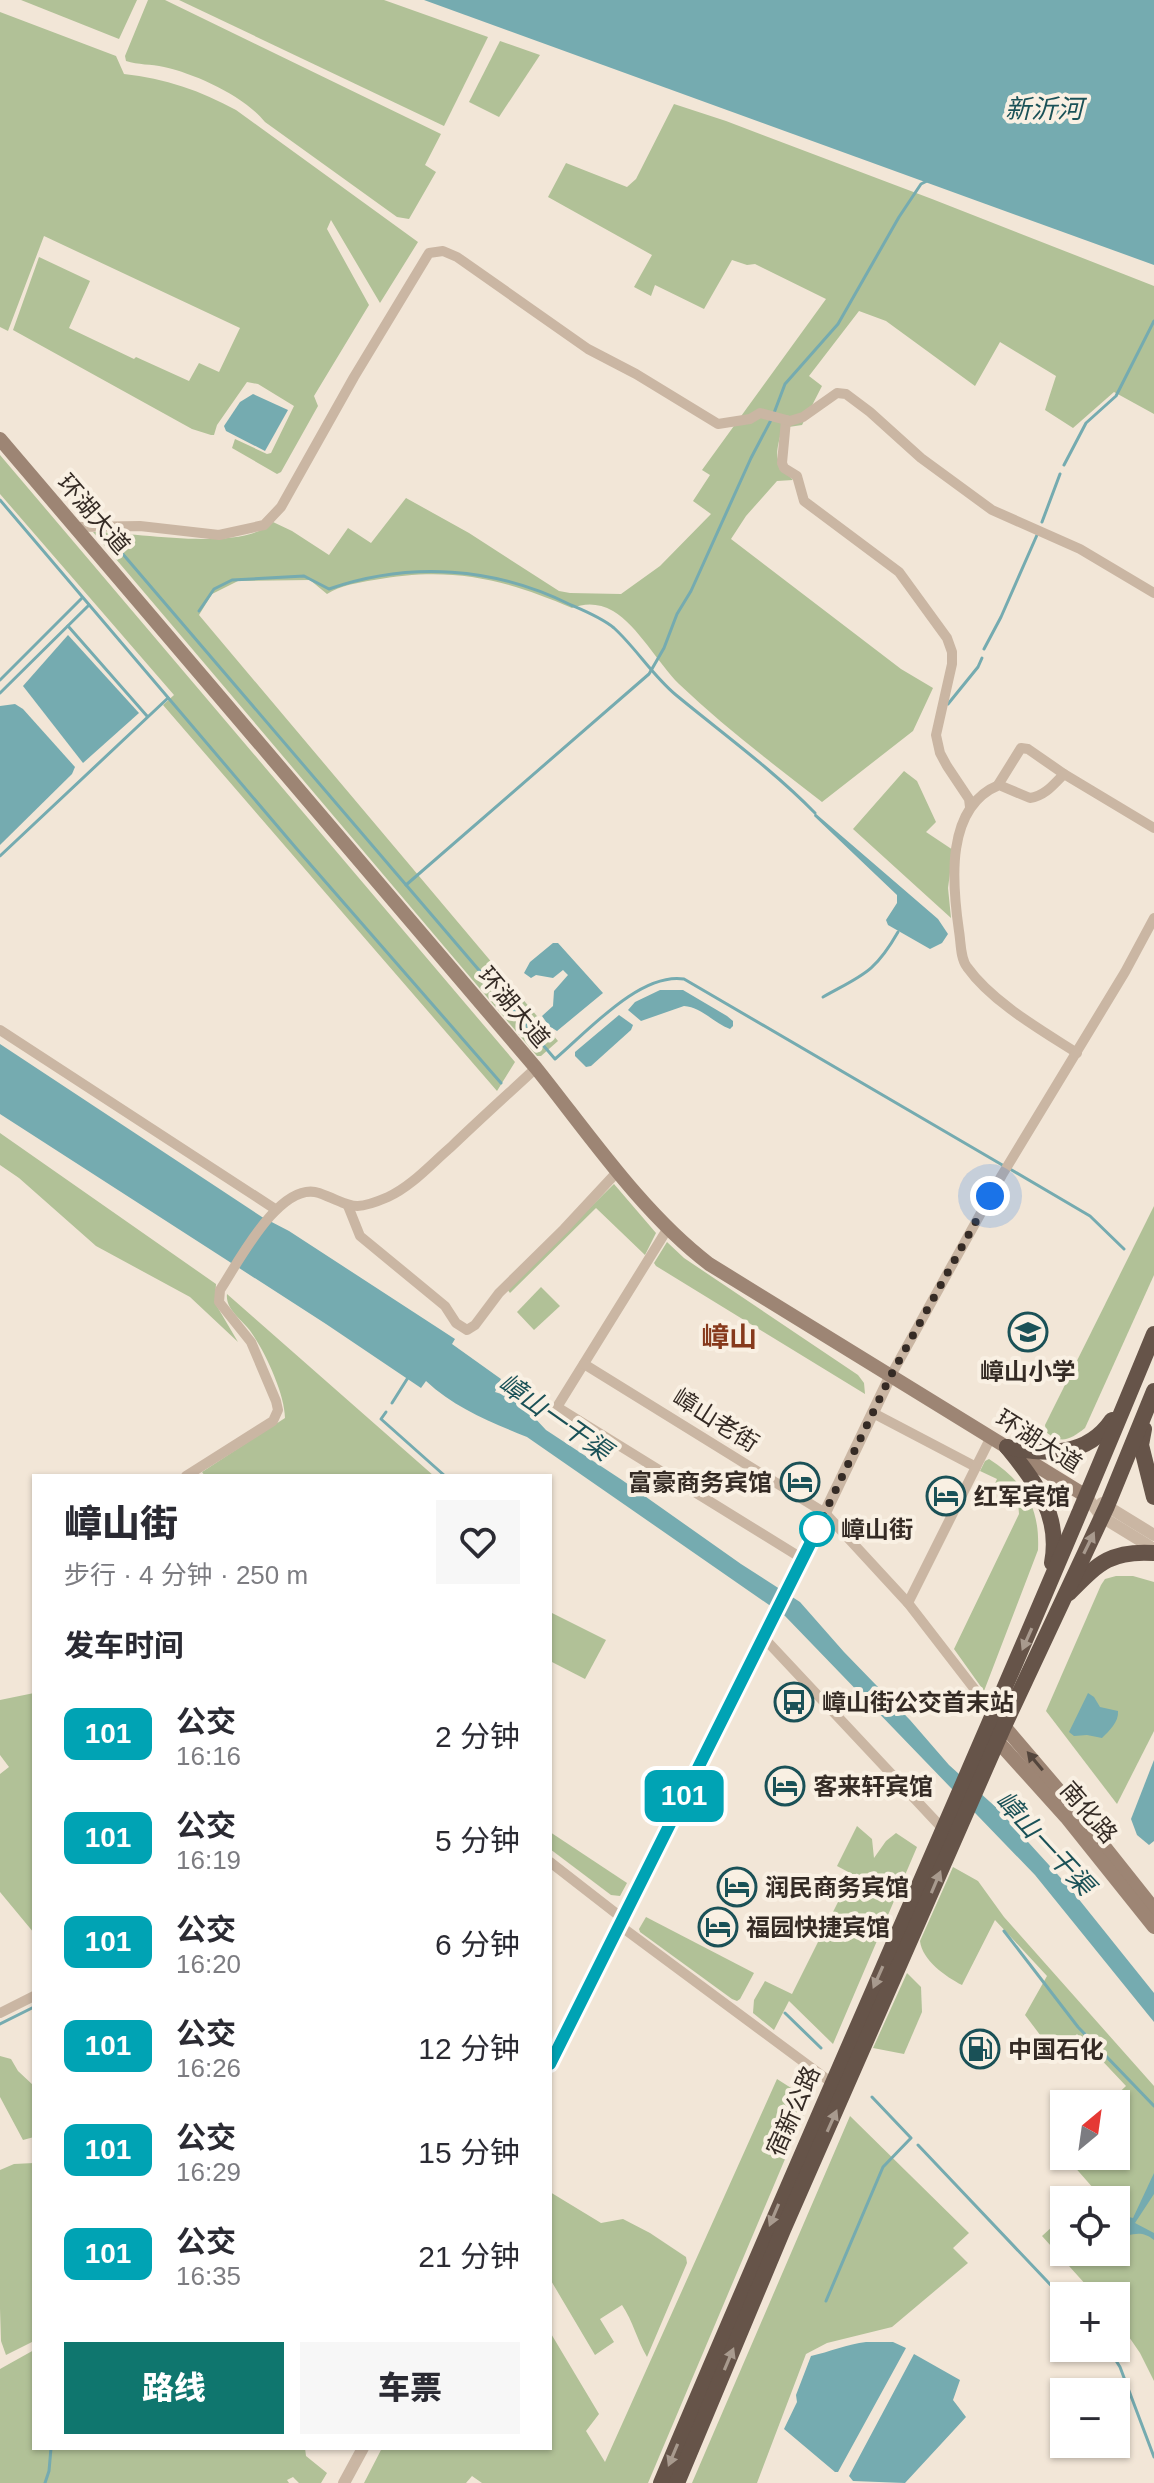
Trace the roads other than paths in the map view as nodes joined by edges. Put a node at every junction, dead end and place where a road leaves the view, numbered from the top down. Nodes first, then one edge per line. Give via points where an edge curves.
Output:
1 (786, 420) junction
2 (0, 439) edge
3 (76, 527) junction
4 (1154, 593) edge
5 (1064, 774) junction
6 (998, 785) junction
7 (970, 807) junction
8 (1154, 828) edge
9 (1154, 918) edge
10 (0, 1030) edge
11 (1077, 1053) junction
12 (536, 1068) junction
13 (618, 1171) junction
14 (348, 1206) junction
15 (273, 1212) junction
16 (668, 1228) junction
17 (1154, 1334) edge
18 (584, 1364) junction
19 (890, 1377) junction
20 (1129, 1395) junction
21 (1151, 1398) edge
22 (873, 1413) junction
23 (991, 1437) junction
24 (1007, 1447) junction
25 (976, 1467) junction
26 (189, 1474) edge
27 (1086, 1496) junction
28 (1154, 1497) edge
29 (1104, 1511) junction
30 (825, 1513) junction
31 (1154, 1535) edge
32 (1154, 1551) edge
33 (801, 1562) junction
34 (1053, 1599) junction
35 (908, 1603) junction
36 (766, 1632) junction
37 (996, 1727) junction
38 (950, 1832) junction
39 (552, 1864) edge
40 (1154, 1909) edge
41 (620, 1922) junction
42 (1154, 1927) edge
43 (32, 1997) edge
44 (0, 2013) edge
45 (552, 2060) edge
46 (832, 2083) junction
47 (362, 2450) edge
48 (344, 2483) edge
49 (661, 2483) edge
50 (677, 2483) edge

1 - 3 street via 760,413 718,424 588,349 457,257 429,253 281,507 264,525 219,535 140,526
1 - 4 street via 803,417 837,393 846,394 992,510 1080,549
1 - 7 street via 782,463 797,476 804,501 899,572 947,638 952,664 937,742
2 - 3 main road, 环湖大道
3 - 12 main road, 环湖大道
5 - 6 street via 1046,792 1030,798
5 - 6 street via 1021,748
5 - 8 street
6 - 7 street
7 - 11 street via 959,835 953,895 965,964 1025,1020
9 - 11 street
10 - 15 street
11 - 19 street
12 - 13 main road, 环湖大道
12 - 14 street via 406,1186 369,1204
13 - 14 street via 467,1330 360,1236
13 - 16 main road, 环湖大道
14 - 15 street via 305,1191
15 - 26 street via 220,1290 219,1302 251,1342 278,1410 273,1421
16 - 18 street
16 - 19 main road, 环湖大道 via 709,1264
17 - 20 highway
18 - 30 street, 嶂山老街
18 - 33 street via 557,1407
19 - 22 street
19 - 23 main road, 环湖大道
20 - 24 highway via 1106,1429 1080,1448 1049,1453
20 - 27 highway
21 - 28 highway via 1141,1445
21 - 29 highway
22 - 25 street
22 - 30 street
23 - 24 main road, 环湖大道
23 - 25 street
24 - 27 main road, 环湖大道
24 - 34 highway via 1033,1478 1050,1515 1055,1536
25 - 35 street
27 - 29 street
27 - 34 highway
29 - 31 street
29 - 32 street
34 -> 29 highway
30 - 33 street
30 - 35 street, 嶂山老街
32 - 34 highway via 1105,1559
33 - 36 street
34 - 37 highway, 宿新公路
35 - 37 street, 嶂山老街
36 - 38 street
36 - 41 street
37 - 38 highway, 宿新公路
40 -> 37 main road, 南化路 via 1073,1807
37 - 42 main road, 南化路
38 -> 46 highway, 宿新公路
50 -> 38 highway, 宿新公路
39 - 41 street
41 - 45 street
41 - 46 street
43 - 44 street
46 -> 49 highway, 宿新公路
47 - 48 street

